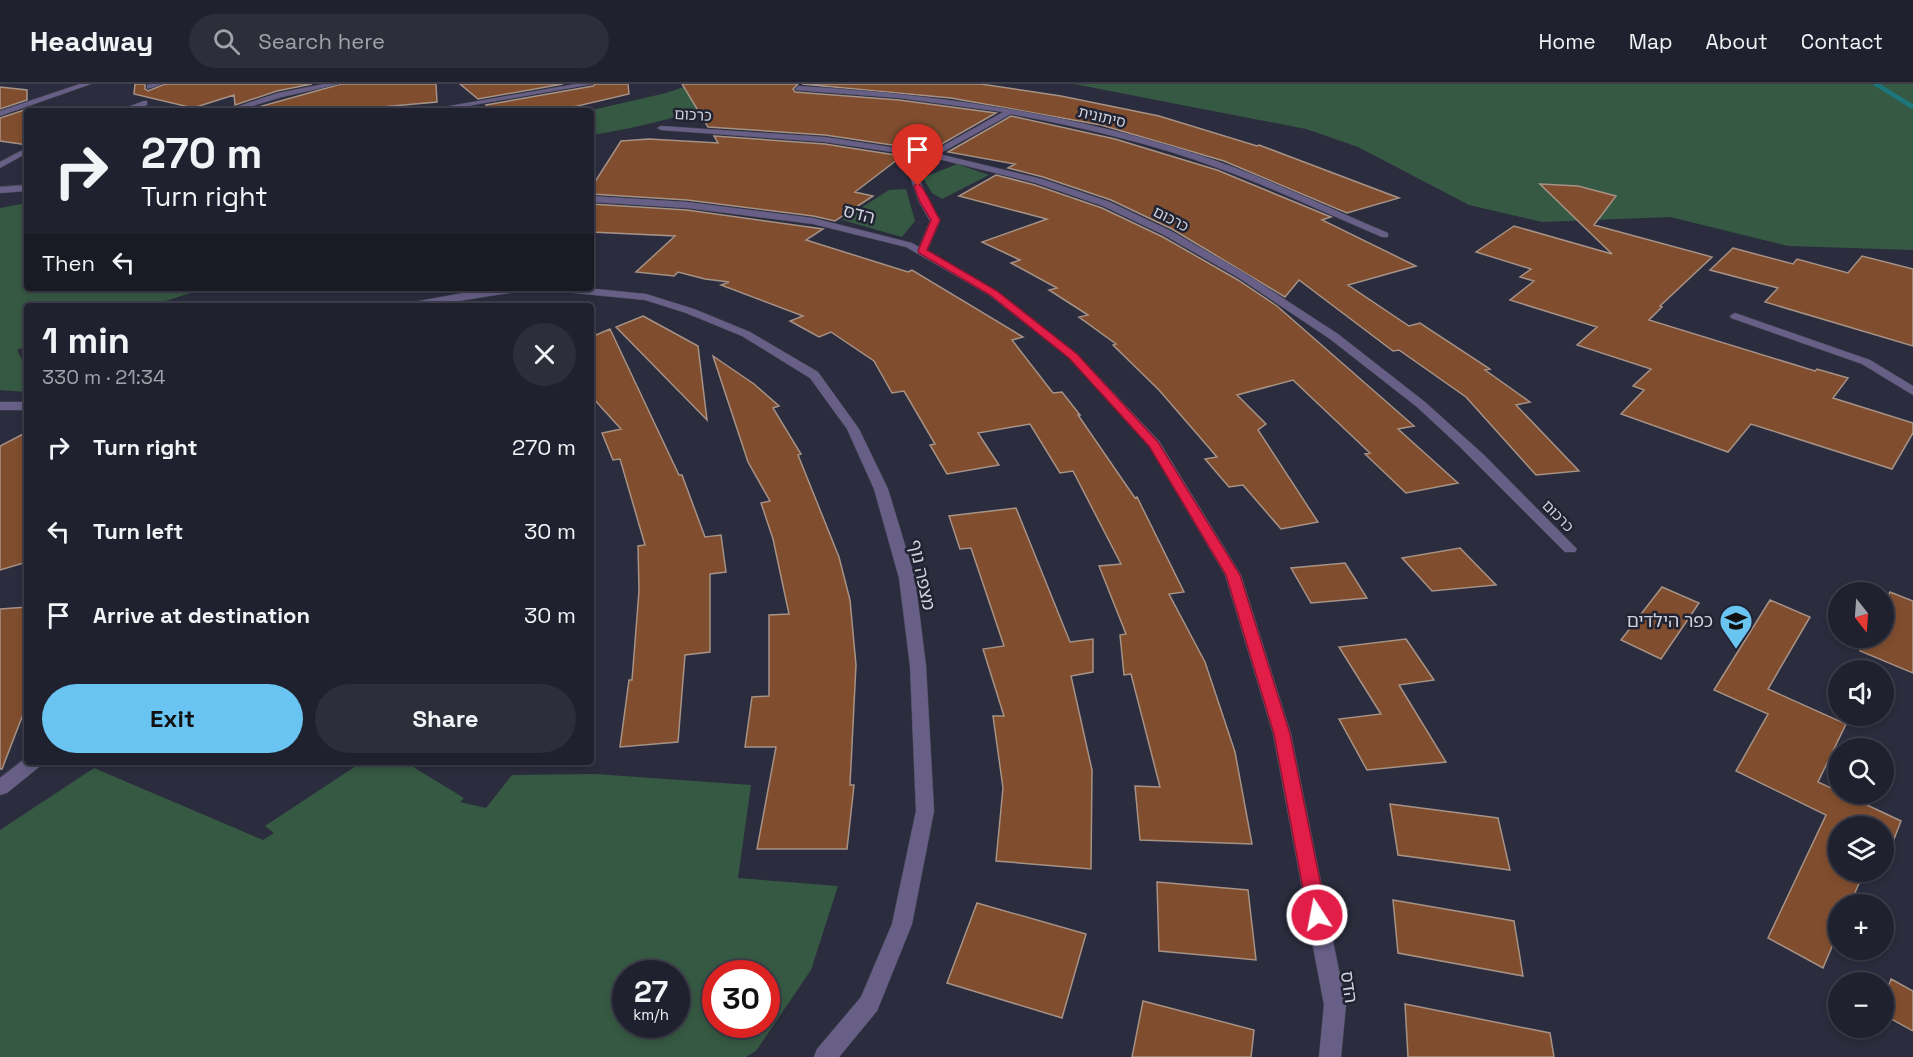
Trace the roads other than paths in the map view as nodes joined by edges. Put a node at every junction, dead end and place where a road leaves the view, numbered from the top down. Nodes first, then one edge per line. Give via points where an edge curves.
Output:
1 (63, 84) edge
2 (87, 84) edge
3 (159, 84) edge
4 (335, 84) edge
5 (528, 84) edge
6 (589, 84) edge
7 (150, 87) dead end
8 (798, 88) dead end
9 (529, 94) junction
10 (144, 103) dead end
11 (0, 106) edge
12 (130, 108) edge
13 (238, 108) edge
14 (443, 108) edge
15 (1009, 112) junction
16 (0, 114) edge
17 (661, 128) dead end
18 (24, 152) edge
19 (932, 155) junction
20 (0, 165) edge
21 (24, 188) edge
22 (0, 190) edge
23 (594, 199) edge
24 (1384, 236) dead end
25 (922, 251) junction
26 (509, 291) edge
27 (585, 291) edge
28 (441, 303) edge
29 (1735, 316) dead end
30 (1913, 391) edge
31 (0, 406) edge
32 (24, 406) edge
33 (1570, 549) dead end
34 (29, 765) edge
35 (0, 788) edge
36 (825, 1057) edge
37 (1330, 1057) edge

1 - 11 street
2 - 16 street
3 - 7 street
4 - 13 street
5 - 9 street
6 - 9 street
8 - 15 street, סיתונית via 852,90
9 - 14 street
10 - 12 street
15 - 19 street
15 - 24 street, סיתונית via 1127,136 1198,158
17 - 19 street, כרכום via 807,138
18 - 20 street
19 - 25 street via 913,174 935,220
19 - 33 street, כרכום via 1091,198 1161,230 1258,285 1354,351 1447,427
21 - 22 street
23 - 25 street, הדס via 687,205 813,221
25 - 37 street, הדס via 993,293 1073,356 1154,444 1233,575 1282,734 1335,1005
26 - 28 street
27 - 36 street, מצפה נוף via 646,297 690,311 746,334 814,375 853,429 881,489 907,578 918,666 924,811 902,924 869,1004
29 - 30 street via 1866,362
31 - 32 street
34 - 35 street

